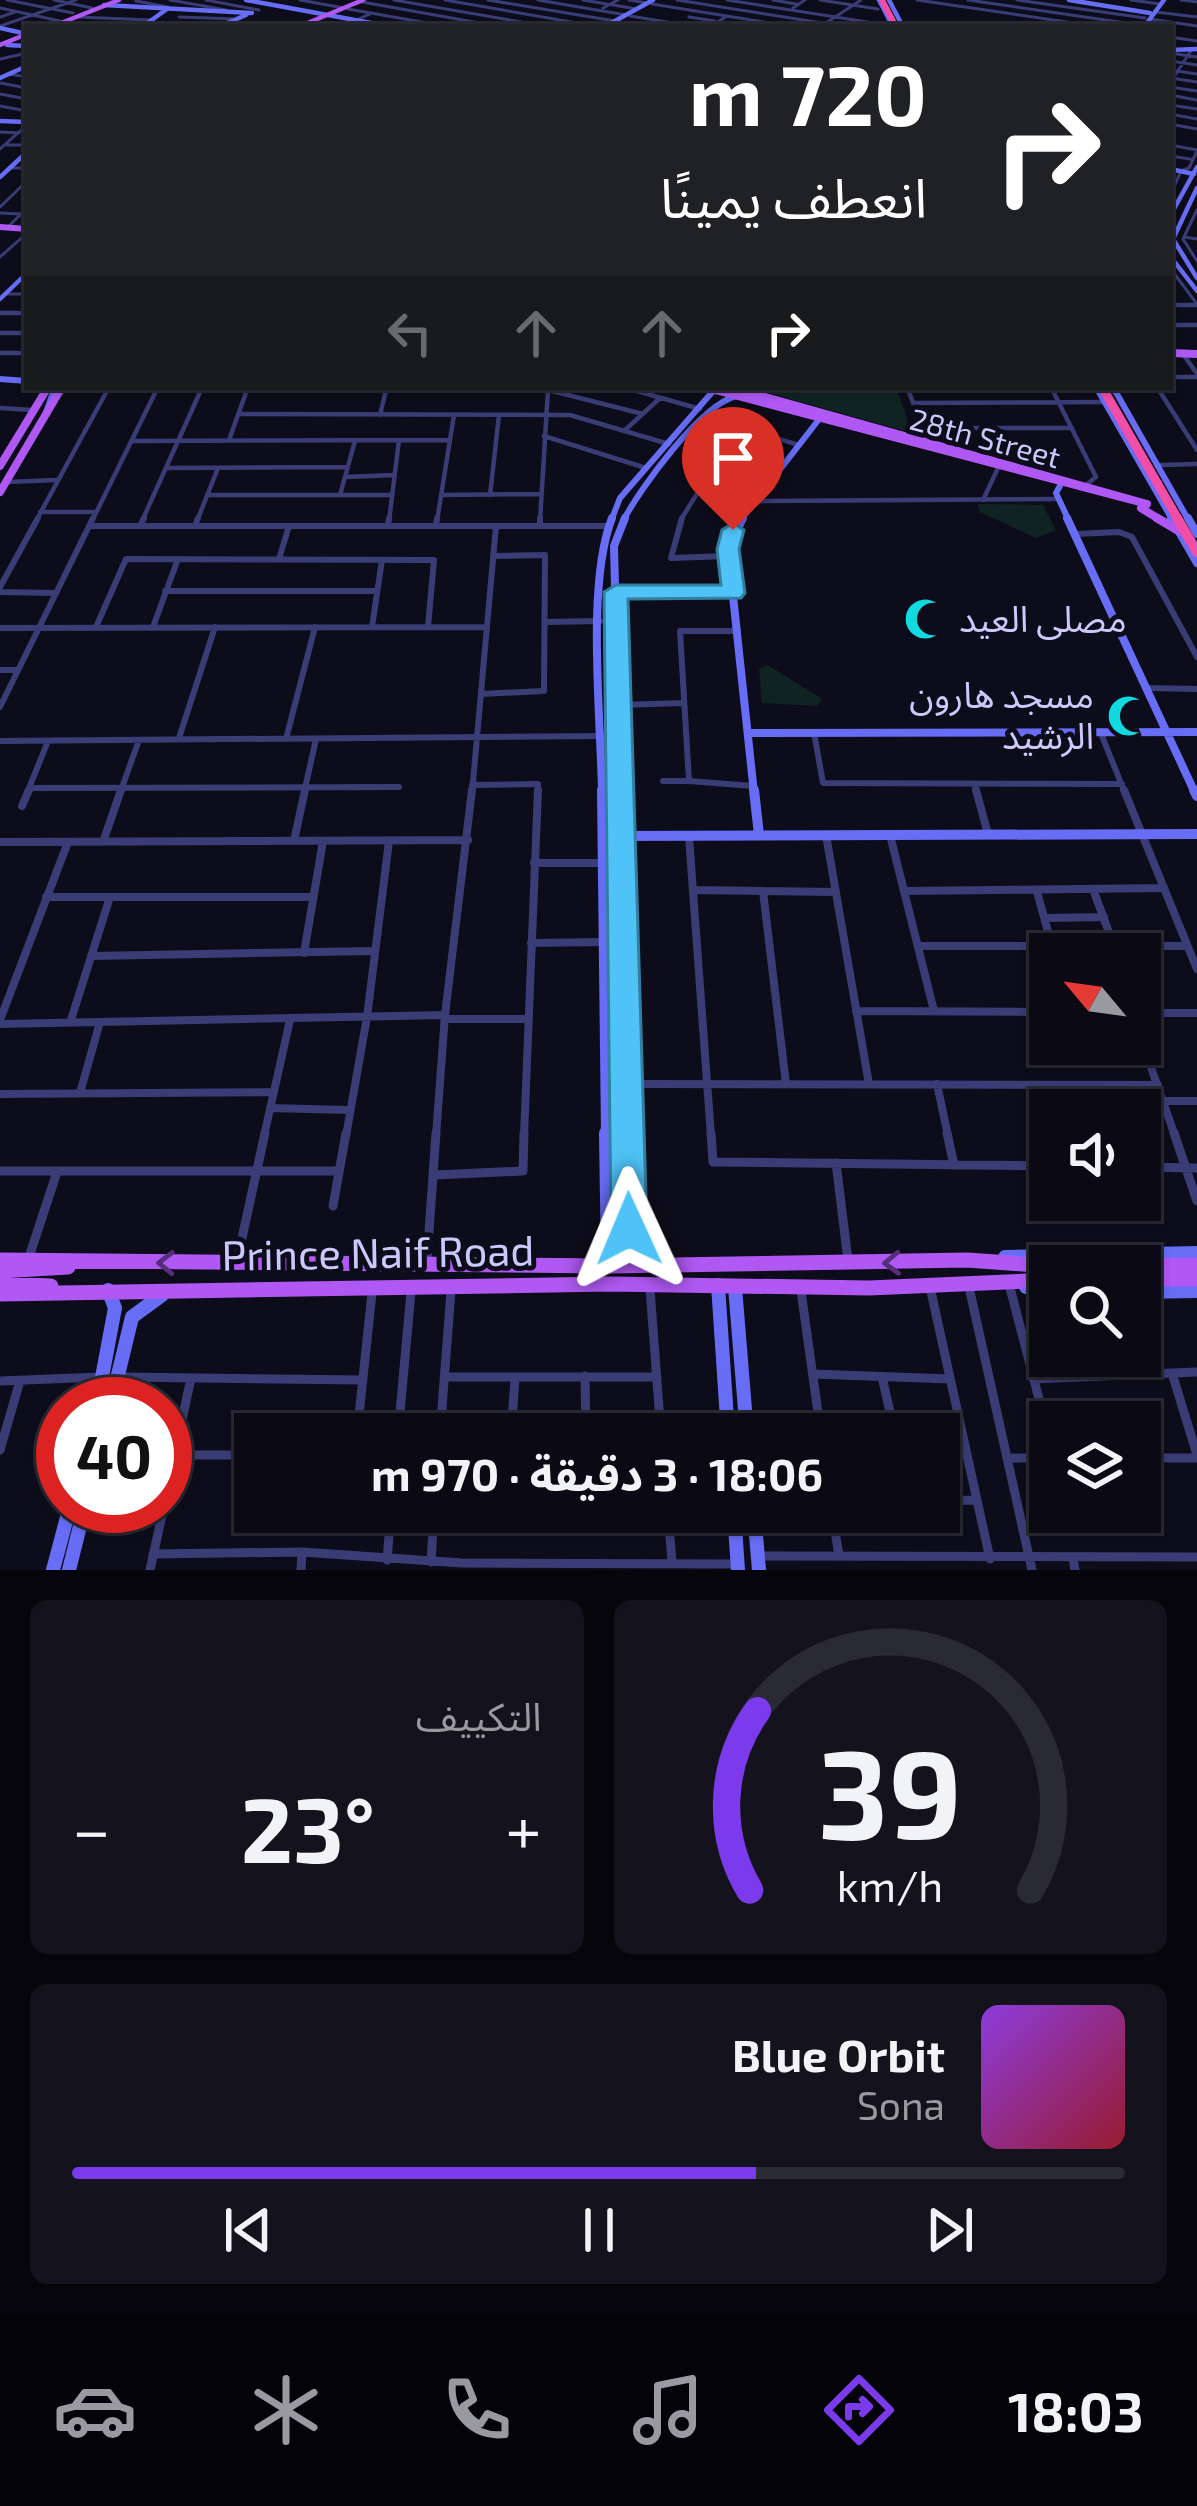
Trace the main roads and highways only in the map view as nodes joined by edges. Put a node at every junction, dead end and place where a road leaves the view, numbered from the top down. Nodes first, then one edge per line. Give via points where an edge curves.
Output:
1 (363, 1) edge
2 (119, 3) edge
3 (346, 6) edge
4 (330, 15) junction
5 (54, 24) edge
6 (306, 24) edge
7 (313, 24) edge
8 (52, 390) edge
9 (54, 390) edge
10 (765, 390) edge
11 (1107, 390) edge
12 (1107, 390) edge
13 (739, 397) road end
14 (0, 466) edge
15 (1154, 488) road end
16 (0, 492) edge
17 (1117, 496) junction
18 (1178, 531) road end
19 (1197, 535) edge
20 (1197, 551) edge
21 (0, 1260) edge
22 (125, 1262) junction
23 (1029, 1264) edge
24 (1161, 1265) edge
25 (1197, 1265) edge
26 (0, 1271) edge
27 (1197, 1279) edge
28 (1161, 1280) edge
29 (1029, 1282) edge
30 (0, 1284) edge
31 (108, 1290) junction
32 (0, 1294) edge

1 - 3 main road
2 - 5 main road
2 - 5 main road
3 - 4 main road
4 - 6 main road
4 - 7 main road
8 - 14 main road
9 - 16 main road
10 - 17 main road, 28th Street
11 - 19 highway
12 - 20 highway
13 - 17 main road, 28th Street
15 - 17 main road via 1149,496
17 - 18 main road
21 - 22 main road, Prince Naif Road
23 -> 22 main road, Prince Naif Road
22 - 26 main road, Prince Naif Road
24 - 25 main road
27 - 28 main road
29 - 31 main road, Prince Naif Road
30 - 31 main road, Prince Naif Road
31 - 32 main road, Prince Naif Road

